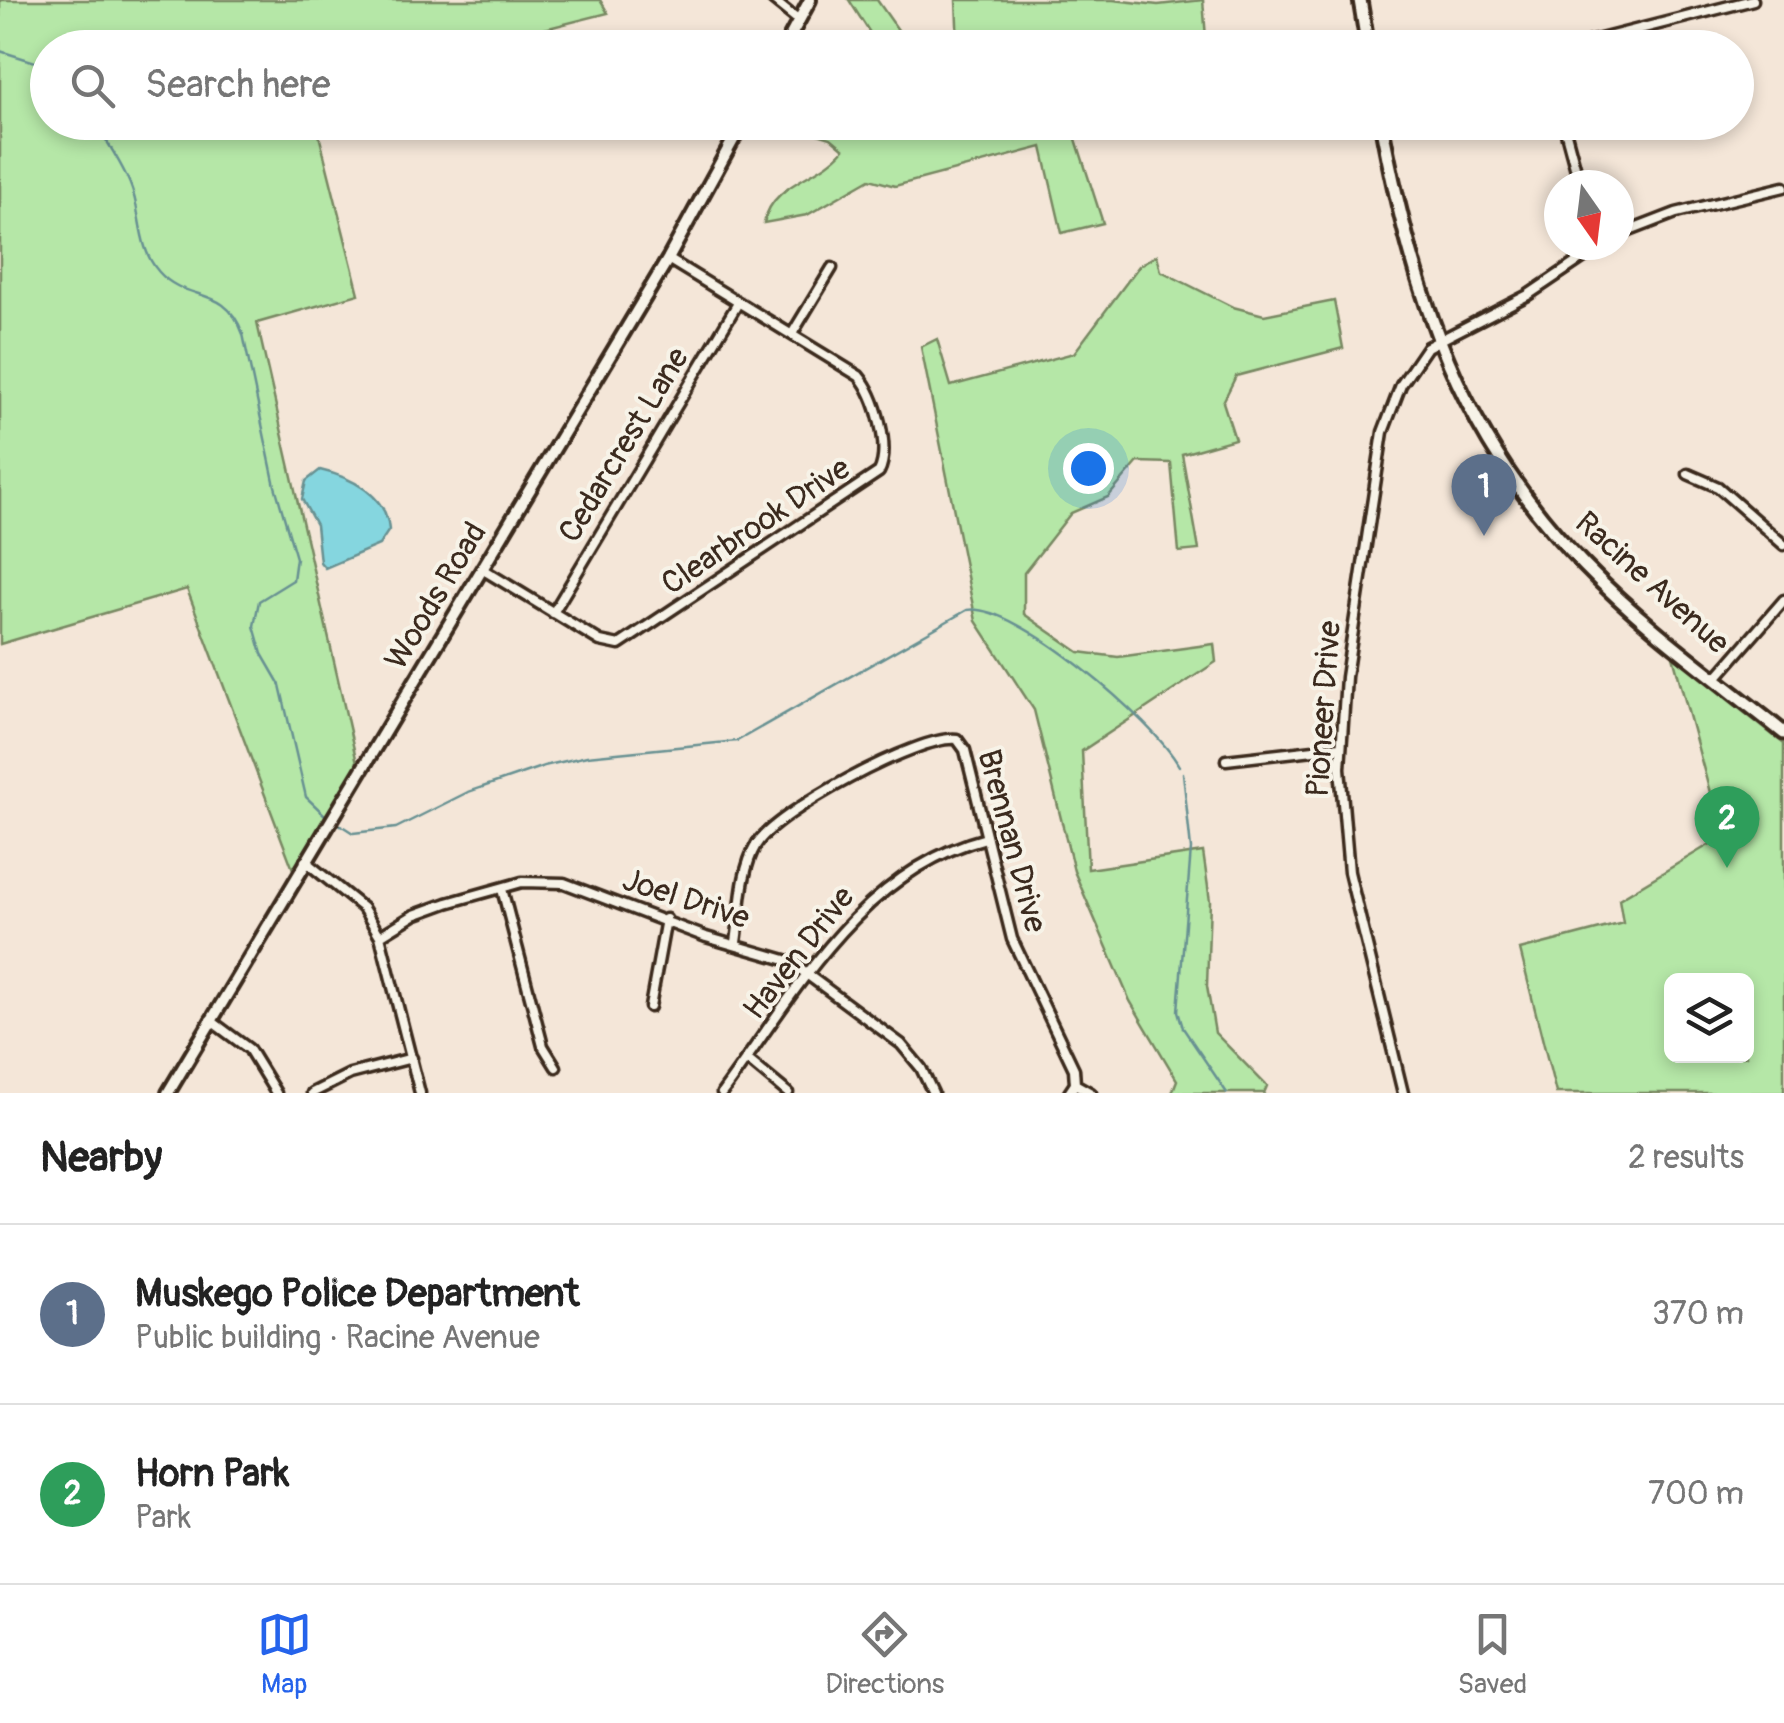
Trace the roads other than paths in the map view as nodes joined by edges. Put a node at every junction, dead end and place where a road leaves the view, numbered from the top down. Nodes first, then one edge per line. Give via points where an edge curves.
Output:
1 (774, 0) edge
2 (810, 0) edge
3 (1360, 0) edge
4 (1753, 0) edge
5 (798, 21) junction
6 (793, 30) edge
7 (1365, 30) edge
8 (1636, 30) edge
9 (734, 140) edge
10 (1386, 140) edge
11 (1568, 140) edge
12 (1576, 170) edge
13 (1784, 187) edge
14 (1634, 228) edge
15 (668, 259) junction
16 (1579, 260) edge
17 (832, 268) dead end
18 (738, 303) junction
19 (792, 334) junction
20 (1437, 340) junction
21 (1688, 474) dead end
22 (1784, 544) edge
23 (482, 569) junction
24 (1784, 600) edge
25 (553, 613) junction
26 (1716, 678) junction
27 (964, 730) dead end
28 (1784, 733) edge
29 (957, 739) junction
30 (1340, 746) junction
31 (1226, 760) dead end
32 (986, 838) junction
33 (305, 861) junction
34 (502, 889) junction
35 (666, 919) junction
36 (380, 936) junction
37 (736, 942) junction
38 (810, 975) junction
39 (650, 1007) dead end
40 (210, 1020) junction
41 (412, 1058) junction
42 (748, 1060) junction
43 (556, 1067) dead end
44 (1072, 1089) edge
45 (168, 1093) edge
46 (276, 1093) edge
47 (312, 1093) edge
48 (420, 1093) edge
49 (722, 1093) edge
50 (788, 1093) edge
51 (933, 1093) edge
52 (1090, 1093) edge
53 (1403, 1093) edge

1 - 5 street
2 - 5 street
3 - 7 main road
4 - 8 street
5 - 6 street
9 - 15 street, Woods Road
10 - 20 main road, Racine Avenue via 1405,239
11 - 12 street
13 - 14 street
15 - 18 street, Clearbrook Drive
15 - 23 street, Woods Road
16 - 20 street via 1511,305
17 - 19 street
18 - 19 street, Clearbrook Drive
18 - 25 street, Cedarcrest Lane
19 - 25 street, Clearbrook Drive via 864,381 884,452 874,477 632,640 611,645
20 - 26 main road, Racine Avenue via 1496,456 1552,530 1610,590
20 - 30 street, Pioneer Drive via 1401,385 1383,432
21 - 22 street via 1718,487
23 - 25 street, Clearbrook Drive
23 - 33 street, Woods Road
24 - 26 street
26 - 28 main road, Racine Avenue
27 - 29 street
29 - 32 street, Brennan Drive
29 - 37 street, Brennan Drive via 892,756 768,830 750,858
30 - 31 street
30 - 53 street, Pioneer Drive via 1349,872
32 - 38 street, Haven Drive via 946,851 881,891
32 - 44 street, Brennan Drive via 1012,939 1065,1046
33 - 36 street via 363,908
33 - 40 street, Woods Road
34 - 35 street, Joel Drive via 554,880
34 - 36 street, Joel Drive via 427,909
34 - 43 street via 542,1046
35 - 37 street, Joel Drive via 706,938
35 - 39 street
36 - 41 street
37 - 38 street, Joel Drive via 773,953
38 - 42 street, Haven Drive
38 - 51 street, Joel Drive via 901,1044
40 - 45 street, Woods Road
40 - 46 street via 249,1049
41 - 47 street via 350,1074
41 - 48 street
42 - 49 street, Haven Drive
42 - 50 street
44 - 52 street

